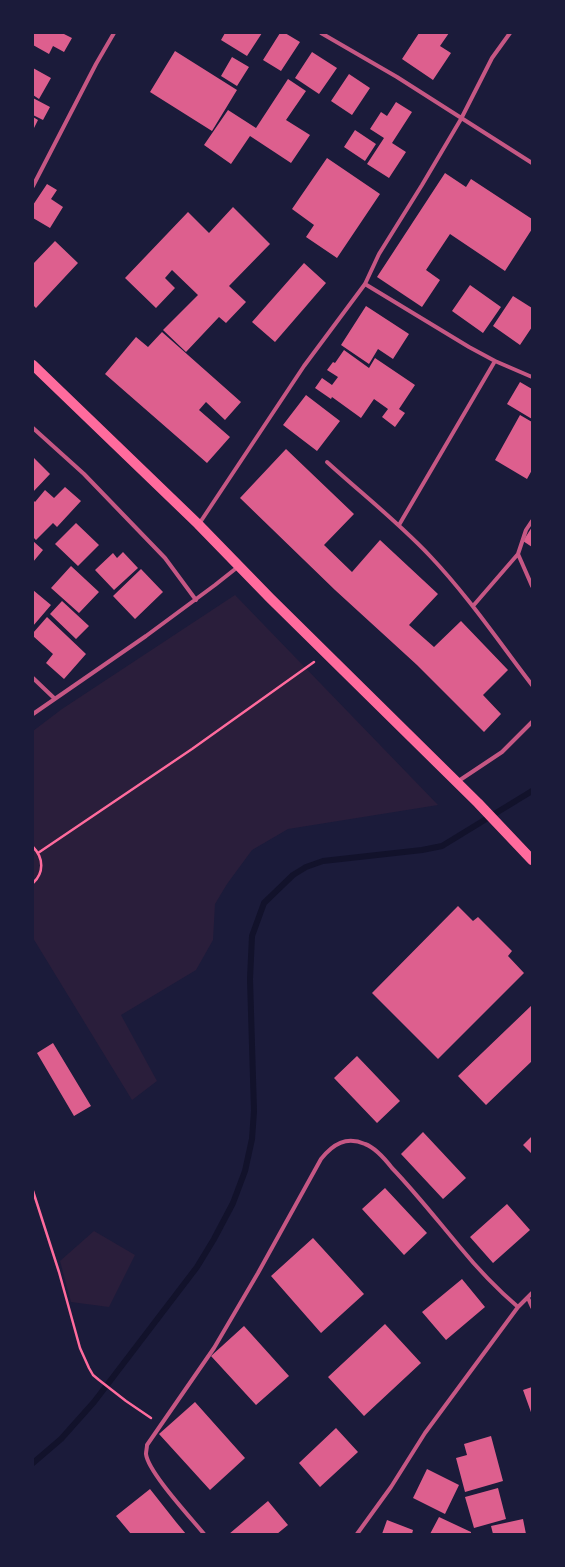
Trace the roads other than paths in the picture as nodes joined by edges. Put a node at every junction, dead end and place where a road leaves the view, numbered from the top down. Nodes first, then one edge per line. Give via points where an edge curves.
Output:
1 (114, 33) edge
2 (321, 33) edge
3 (510, 33) edge
4 (461, 119) junction
5 (532, 163) edge
6 (33, 186) edge
7 (365, 284) junction
8 (495, 361) junction
9 (33, 365) edge
10 (532, 377) edge
11 (33, 428) edge
12 (327, 462) dead end
13 (532, 521) edge
14 (198, 524) junction
15 (399, 525) junction
16 (518, 554) junction
17 (239, 565) junction
18 (532, 586) edge
19 (196, 600) junction
20 (473, 606) junction
21 (33, 678) edge
22 (532, 686) edge
23 (54, 698) junction
24 (33, 714) edge
25 (532, 722) edge
26 (457, 782) junction
27 (532, 860) edge
28 (532, 1293) edge
29 (528, 1298) junction
30 (518, 1307) junction
31 (532, 1307) edge
32 (204, 1534) edge
33 (357, 1534) edge

1 - 6 street
2 - 4 street via 397,77
3 - 4 street via 492,58
4 - 5 street
4 - 7 street via 379,254
7 - 8 street
7 - 14 street via 304,366
8 - 10 street
8 - 15 street
9 - 14 main road
11 - 19 street via 84,474 165,558
12 - 15 street
13 - 16 street via 526,530
14 - 17 main road
15 - 20 street
16 - 18 street
16 - 20 street
17 - 19 street
17 - 26 main road
19 - 23 street
20 - 22 street
21 - 23 street
23 - 24 street
25 - 26 street via 502,752
26 - 27 main road
28 - 29 street
29 - 30 street
29 - 31 street
30 - 32 street via 501,1293 379,1153 356,1141 345,1141 329,1149 214,1348 147,1445 148,1462 167,1490
30 - 33 street via 425,1433

